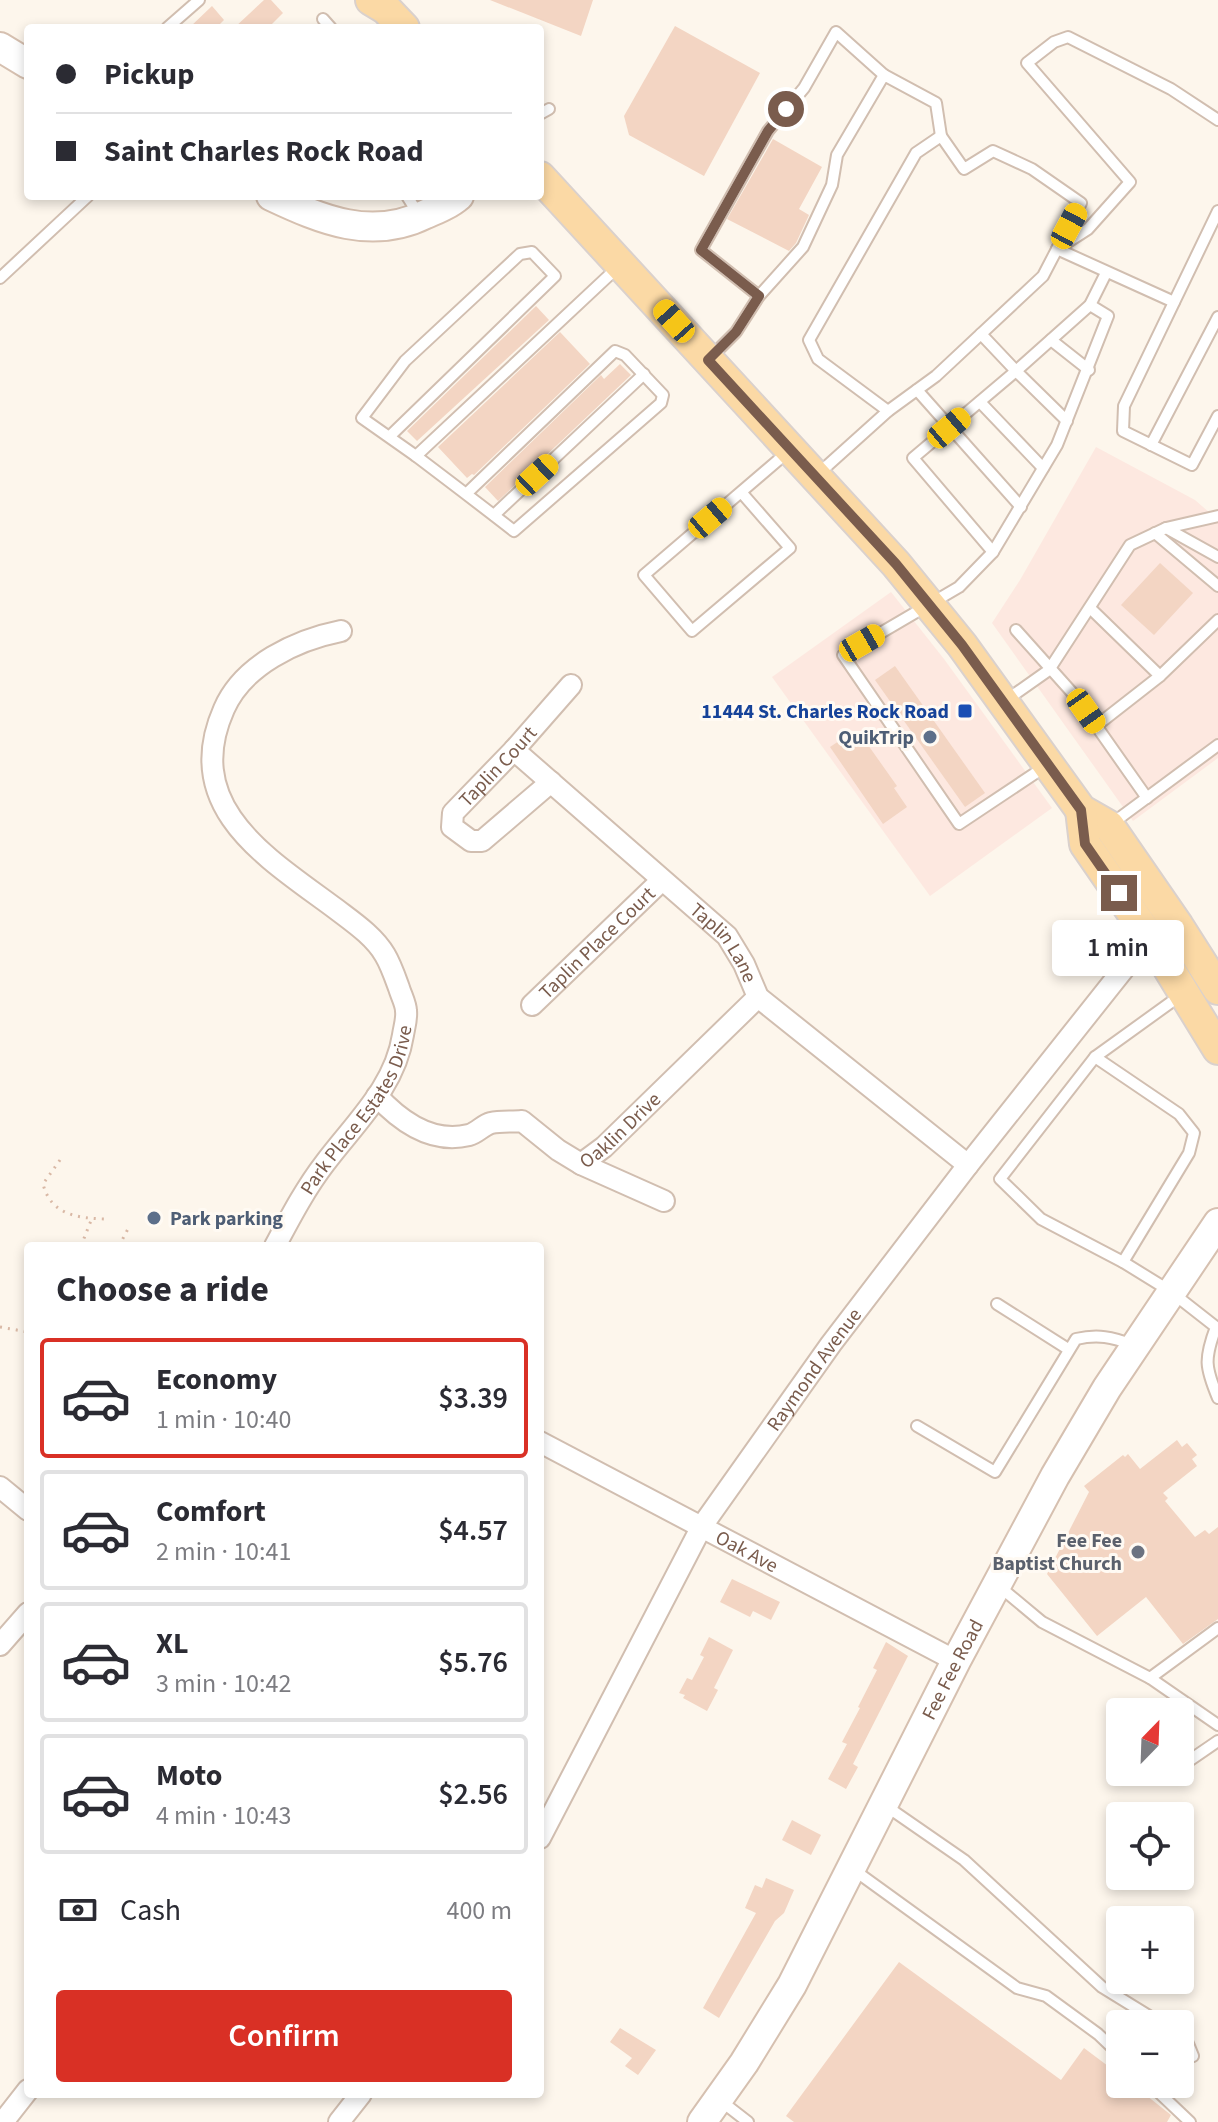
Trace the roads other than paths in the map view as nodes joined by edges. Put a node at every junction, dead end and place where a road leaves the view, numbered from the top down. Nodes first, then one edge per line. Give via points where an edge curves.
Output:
1 (199, 0) edge
2 (323, 19) dead end
3 (172, 24) edge
4 (327, 24) edge
5 (0, 47) edge
6 (24, 62) edge
7 (884, 75) junction
8 (1218, 120) edge
9 (941, 136) junction
10 (544, 181) edge
11 (84, 200) edge
12 (280, 200) edge
13 (443, 200) edge
14 (414, 207) edge
15 (1218, 211) edge
16 (1057, 249) junction
17 (622, 264) junction
18 (1106, 273) junction
19 (0, 278) edge
20 (759, 296) junction
21 (1174, 302) junction
22 (1090, 305) junction
23 (1218, 317) edge
24 (981, 334) junction
25 (1051, 340) junction
26 (708, 360) junction
27 (1089, 370) junction
28 (1016, 371) junction
29 (644, 374) junction
30 (917, 390) junction
31 (980, 402) junction
32 (888, 411) junction
33 (1218, 416) edge
34 (1067, 421) junction
35 (949, 428) junction
36 (389, 437) junction
37 (1151, 445) junction
38 (791, 449) junction
39 (416, 456) junction
40 (1043, 468) junction
41 (816, 476) junction
42 (741, 492) junction
43 (466, 494) junction
44 (1021, 507) junction
45 (494, 515) junction
46 (1218, 516) edge
47 (1166, 528) junction
48 (1155, 533) junction
49 (993, 552) junction
50 (1218, 557) edge
51 (1218, 586) edge
52 (929, 604) junction
53 (1090, 608) junction
54 (1218, 620) edge
55 (1016, 630) dead end
56 (341, 631) dead end
57 (1049, 670) junction
58 (1160, 676) junction
59 (571, 685) dead end
60 (1003, 702) junction
61 (1096, 726) junction
62 (1218, 745) edge
63 (514, 750) junction
64 (1048, 765) junction
65 (551, 782) junction
66 (1147, 798) junction
67 (1081, 810) junction
68 (1109, 826) junction
69 (661, 881) junction
70 (1152, 941) junction
71 (1218, 989) edge
72 (1184, 993) junction
73 (758, 997) junction
74 (532, 1005) dead end
75 (1218, 1049) edge
76 (1095, 1057) junction
77 (377, 1096) junction
78 (581, 1164) junction
79 (968, 1165) junction
80 (664, 1201) dead end
81 (1218, 1223) edge
82 (277, 1242) edge
83 (1123, 1262) junction
84 (1170, 1291) junction
85 (997, 1304) dead end
86 (1217, 1326) edge
87 (1135, 1346) junction
88 (1068, 1349) junction
89 (1218, 1398) edge
90 (917, 1426) dead end
91 (544, 1444) edge
92 (0, 1487) edge
93 (24, 1507) edge
94 (702, 1526) junction
95 (996, 1584) junction
96 (24, 1618) edge
97 (1218, 1628) edge
98 (0, 1645) edge
99 (956, 1661) junction
100 (1150, 1678) junction
101 (1218, 1725) edge
102 (1218, 1741) edge
103 (1194, 1757) edge
104 (884, 1805) junction
105 (544, 1830) edge
106 (852, 1869) junction
107 (1139, 2010) edge
108 (1106, 2042) edge
109 (24, 2095) edge
110 (358, 2098) edge
111 (1165, 2098) edge
112 (710, 2111) edge
113 (3, 2122) edge
114 (339, 2122) edge
115 (748, 2122) edge
116 (1190, 2122) edge

1 - 3 lane
2 - 4 lane
5 - 6 street
7 - 9 lane via 936,103
7 - 20 lane via 837,155 832,185 803,247
7 - 20 lane via 836,32 804,88 768,131 708,237 701,250
8 - 16 lane via 1171,89 1068,37 1027,63 1130,182 1088,229
9 - 16 lane via 964,169 993,151 1032,169 1081,203
9 - 32 lane via 916,153 809,340 818,359
10 - 17 main road
11 - 19 lane
12 - 14 street via 369,229
13 - 14 street
15 - 21 lane
16 - 18 lane
16 - 24 lane via 1043,276
17 - 26 main road
17 - 39 lane
18 - 21 lane
18 - 22 lane
20 - 26 lane via 736,332
21 - 37 lane via 1124,406 1123,431
22 - 25 lane
22 - 27 lane via 1108,316
23 - 37 lane
24 - 28 lane
24 - 30 lane
25 - 27 lane
25 - 28 lane
26 - 38 main road
27 - 34 lane
28 - 31 lane
28 - 34 lane
29 - 43 lane via 615,351
29 - 45 lane
29 - 45 lane via 663,395 661,403 514,531
30 - 32 lane
30 - 35 lane
31 - 35 lane
31 - 40 lane
32 - 41 lane
33 - 37 lane via 1192,465
34 - 40 lane
35 - 44 lane
35 - 49 lane via 913,458
36 - 36 lane via 362,418 390,380 520,254 532,252 555,276
36 - 39 lane
38 - 41 main road
38 - 42 lane
39 - 43 lane
40 - 44 lane
41 - 52 main road
42 - 42 lane via 644,575 692,631 790,548
43 - 45 lane
44 - 49 lane
46 - 47 lane
47 - 48 lane
47 - 50 lane
48 - 51 lane
48 - 53 lane via 1130,545
49 - 52 lane via 959,587
52 - 60 main road
52 - 64 lane via 843,655 959,824
53 - 57 lane
53 - 58 lane
54 - 58 lane
55 - 57 lane
56 - 77 street, Park Place Estates Drive via 319,636 256,668 226,705 211,755 224,811 258,850 360,927 384,952 407,1012 400,1054
57 - 60 lane
57 - 61 lane
58 - 61 lane
59 - 63 street, Taplin Court
60 - 64 main road
61 - 66 lane
62 - 66 lane
63 - 65 street, Taplin Lane
63 - 65 street, Taplin Court via 453,813 452,827 462,836 482,841
64 - 67 main road
65 - 69 street, Taplin Lane
66 - 68 lane
67 - 68 main road
67 - 70 main road via 1085,844
68 - 71 main road
69 - 73 street, Taplin Lane via 727,936
69 - 74 street, Taplin Place Court
70 - 72 main road
70 - 79 street, Raymond Avenue via 1130,961
72 - 75 main road
72 - 76 lane
73 - 78 street, Oaklin Drive
73 - 79 street, Taplin Lane
76 - 83 lane via 1179,1114 1194,1133 1189,1153
76 - 83 lane via 1000,1179 1041,1219
77 - 78 street, Oaklin Drive via 418,1129 448,1139 474,1134 489,1123 522,1121
77 - 82 street, Park Place Estates Drive via 324,1164
78 - 80 street
79 - 94 street, Raymond Avenue via 831,1344
81 - 84 street, Fee Fee Road
83 - 84 lane
84 - 86 lane
84 - 87 street, Fee Fee Road
85 - 88 lane
86 - 89 lane via 1206,1353
87 - 88 lane via 1091,1335 1076,1339
87 - 95 street, Fee Fee Road
88 - 90 lane via 995,1472
91 - 94 street, Oak Ave
92 - 93 street
94 - 99 street, Oak Ave
94 - 105 street, Raymond Avenue
95 - 99 street, Fee Fee Road
95 - 100 lane via 1042,1622
96 - 98 street
97 - 100 lane
99 - 104 street, Fee Fee Road
100 - 101 lane
102 - 103 lane
104 - 106 street, Fee Fee Road
104 - 107 lane via 964,1860 1102,1987
106 - 108 lane via 1017,1988 1046,1996
106 - 112 street, Fee Fee Road via 777,2010
109 - 113 street
110 - 114 street
111 - 116 lane
112 - 115 lane

